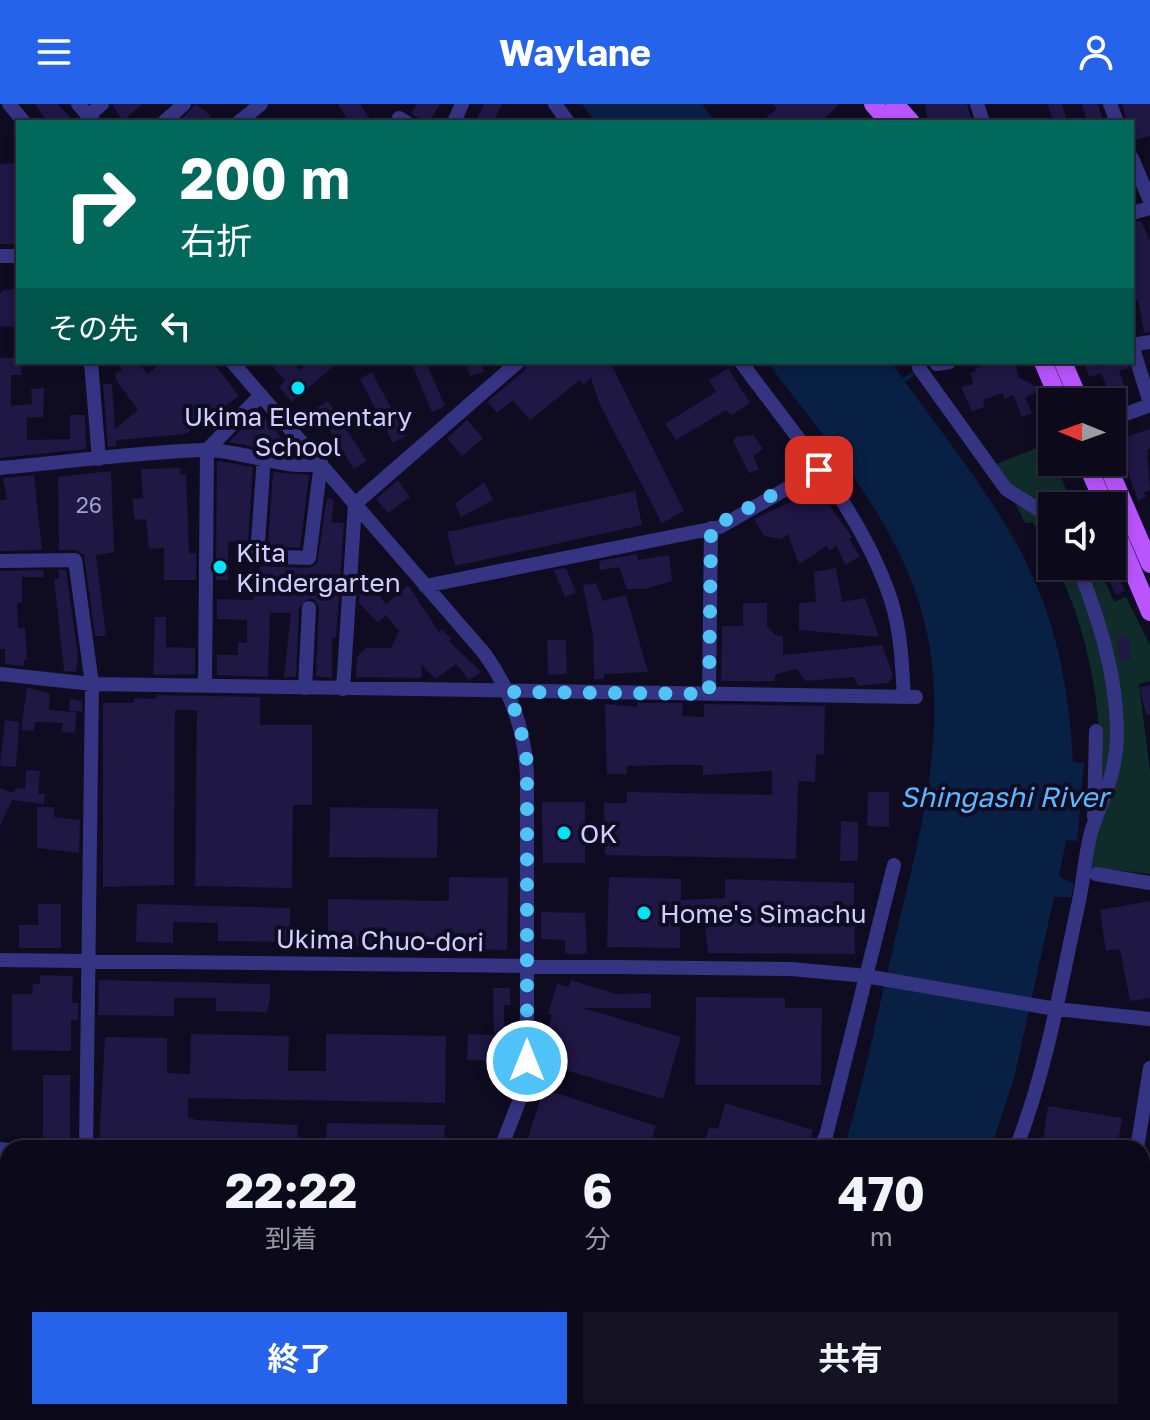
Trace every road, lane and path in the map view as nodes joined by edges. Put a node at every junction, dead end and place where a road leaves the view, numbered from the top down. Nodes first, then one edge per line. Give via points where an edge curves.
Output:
1 (9, 104) edge
2 (78, 104) edge
3 (102, 104) edge
4 (184, 104) edge
5 (261, 104) edge
6 (873, 104) edge
7 (895, 104) edge
8 (91, 119) edge
9 (22, 120) edge
10 (166, 120) edge
11 (241, 120) edge
12 (887, 120) edge
13 (909, 120) edge
14 (1134, 163) edge
15 (1150, 201) edge
16 (1134, 352) edge
17 (91, 364) edge
18 (234, 364) edge
19 (516, 364) edge
20 (742, 364) edge
21 (1044, 364) edge
22 (1064, 364) edge
23 (919, 368) dead end
24 (1054, 388) edge
25 (1074, 388) edge
26 (261, 395) junction
27 (1150, 404) edge
28 (1126, 413) edge
29 (207, 450) junction
30 (264, 457) junction
31 (99, 459) junction
32 (321, 463) junction
33 (0, 468) edge
34 (819, 470) junction
35 (1112, 476) edge
36 (355, 504) junction
37 (1038, 509) edge
38 (711, 528) junction
39 (1126, 555) edge
40 (0, 561) edge
41 (1150, 564) edge
42 (1083, 580) edge
43 (425, 586) junction
44 (1150, 612) edge
45 (305, 614) dead end
46 (0, 674) edge
47 (92, 684) junction
48 (205, 686) junction
49 (305, 688) junction
50 (343, 689) junction
51 (508, 692) junction
52 (709, 694) junction
53 (1096, 731) dead end
54 (1092, 829) junction
55 (894, 865) dead end
56 (1096, 874) dead end
57 (1150, 883) edge
58 (0, 960) edge
59 (88, 961) junction
60 (527, 966) junction
61 (1054, 1008) junction
62 (1150, 1019) edge
63 (1150, 1068) edge
64 (86, 1140) edge
65 (504, 1140) edge
66 (824, 1140) edge
67 (1019, 1140) edge
68 (1138, 1140) edge

1 - 9 street
2 - 8 street
3 - 8 street
4 - 10 street
5 - 11 street
6 - 12 main road
7 - 13 main road
14 - 15 street
16 - 27 street
17 - 31 street
18 - 26 street
19 - 36 street
20 - 34 street
21 - 24 main road
22 - 25 main road
23 - 37 street via 1006,489
26 - 29 street
26 - 32 street
27 - 28 street
29 - 30 street
29 - 31 street
29 - 48 street
30 - 32 street via 308,467
30 - 32 street via 257,556 309,558
31 - 33 street
32 - 36 street
34 - 38 street
34 - 52 street via 875,560 891,602 910,697
35 - 41 main road
36 - 43 street
36 - 50 street
38 - 43 street
38 - 52 street
39 - 44 main road
40 - 47 street via 75,560
42 - 54 street via 1105,640 1117,730 1112,783
43 - 51 street via 484,653
45 - 49 street
46 - 47 street
47 - 48 street
47 - 59 street
48 - 49 street
49 - 50 street
50 - 51 street
51 - 52 street
51 - 60 street via 527,762
53 - 54 street
54 - 61 street
55 - 66 street
56 - 57 street
58 - 59 street, Ukima Chuo-dori
59 - 60 street, Ukima Chuo-dori
59 - 64 street
60 - 61 street, Ukima Chuo-dori, bridge via 791,969
60 - 65 street via 523,1091
61 - 62 street, Ukima Chuo-dori
61 - 67 street
63 - 68 street

